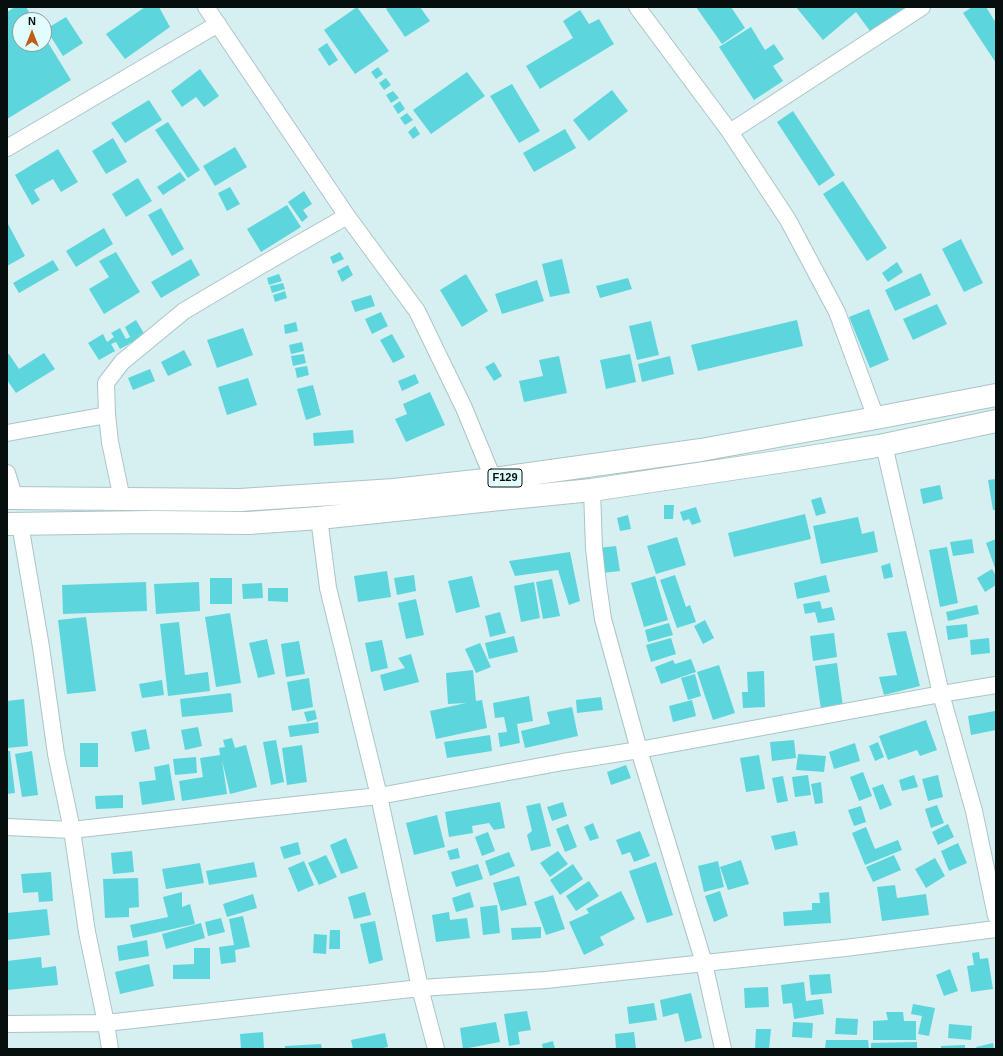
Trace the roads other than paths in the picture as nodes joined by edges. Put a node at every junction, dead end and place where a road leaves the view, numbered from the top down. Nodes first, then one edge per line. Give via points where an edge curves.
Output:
1 (206, 7) edge
2 (637, 7) edge
3 (922, 7) edge
4 (218, 24) junction
5 (730, 132) junction
6 (7, 148) edge
7 (347, 216) junction
8 (996, 395) edge
9 (107, 415) junction
10 (876, 418) junction
11 (996, 421) edge
12 (7, 433) edge
13 (884, 445) junction
14 (7, 472) edge
15 (497, 489) junction
16 (592, 490) junction
17 (11, 498) edge
18 (122, 499) junction
19 (319, 518) junction
20 (13, 524) edge
21 (996, 686) edge
22 (941, 694) junction
23 (639, 750) junction
24 (380, 796) junction
25 (7, 828) edge
26 (72, 830) junction
27 (996, 916) edge
28 (996, 929) edge
29 (704, 963) junction
30 (420, 988) junction
31 (106, 1023) junction
32 (7, 1024) edge
33 (110, 1049) edge
34 (436, 1049) edge
35 (723, 1049) edge

1 - 4 street
2 - 5 street
3 - 5 street
4 - 6 street
4 - 7 street
5 - 10 street via 788,220 837,312
7 - 9 street via 184,311 122,362 106,383
7 - 15 street via 417,311 464,408
8 - 10 main road, F129
9 - 12 street
9 - 18 street
10 - 15 main road, F129
11 - 13 main road, F129
13 - 16 main road, F129
13 - 22 street
14 - 17 street
15 - 16 main road, F129
15 - 18 main road, F129 via 394,490 240,500
15 - 19 main road, F129
16 - 23 street via 594,548 603,620
17 - 18 main road, F129
19 - 20 main road, F129 via 248,522
19 - 24 street via 328,588
20 - 26 street via 41,647 56,754
21 - 22 street
22 - 23 street
22 - 27 street via 974,810
23 - 24 street
23 - 29 street
24 - 26 street
24 - 30 street
25 - 26 street
26 - 31 street via 87,932
28 - 29 street
29 - 30 street via 546,980
29 - 35 street
30 - 31 street
30 - 34 street
31 - 32 street
31 - 33 street

